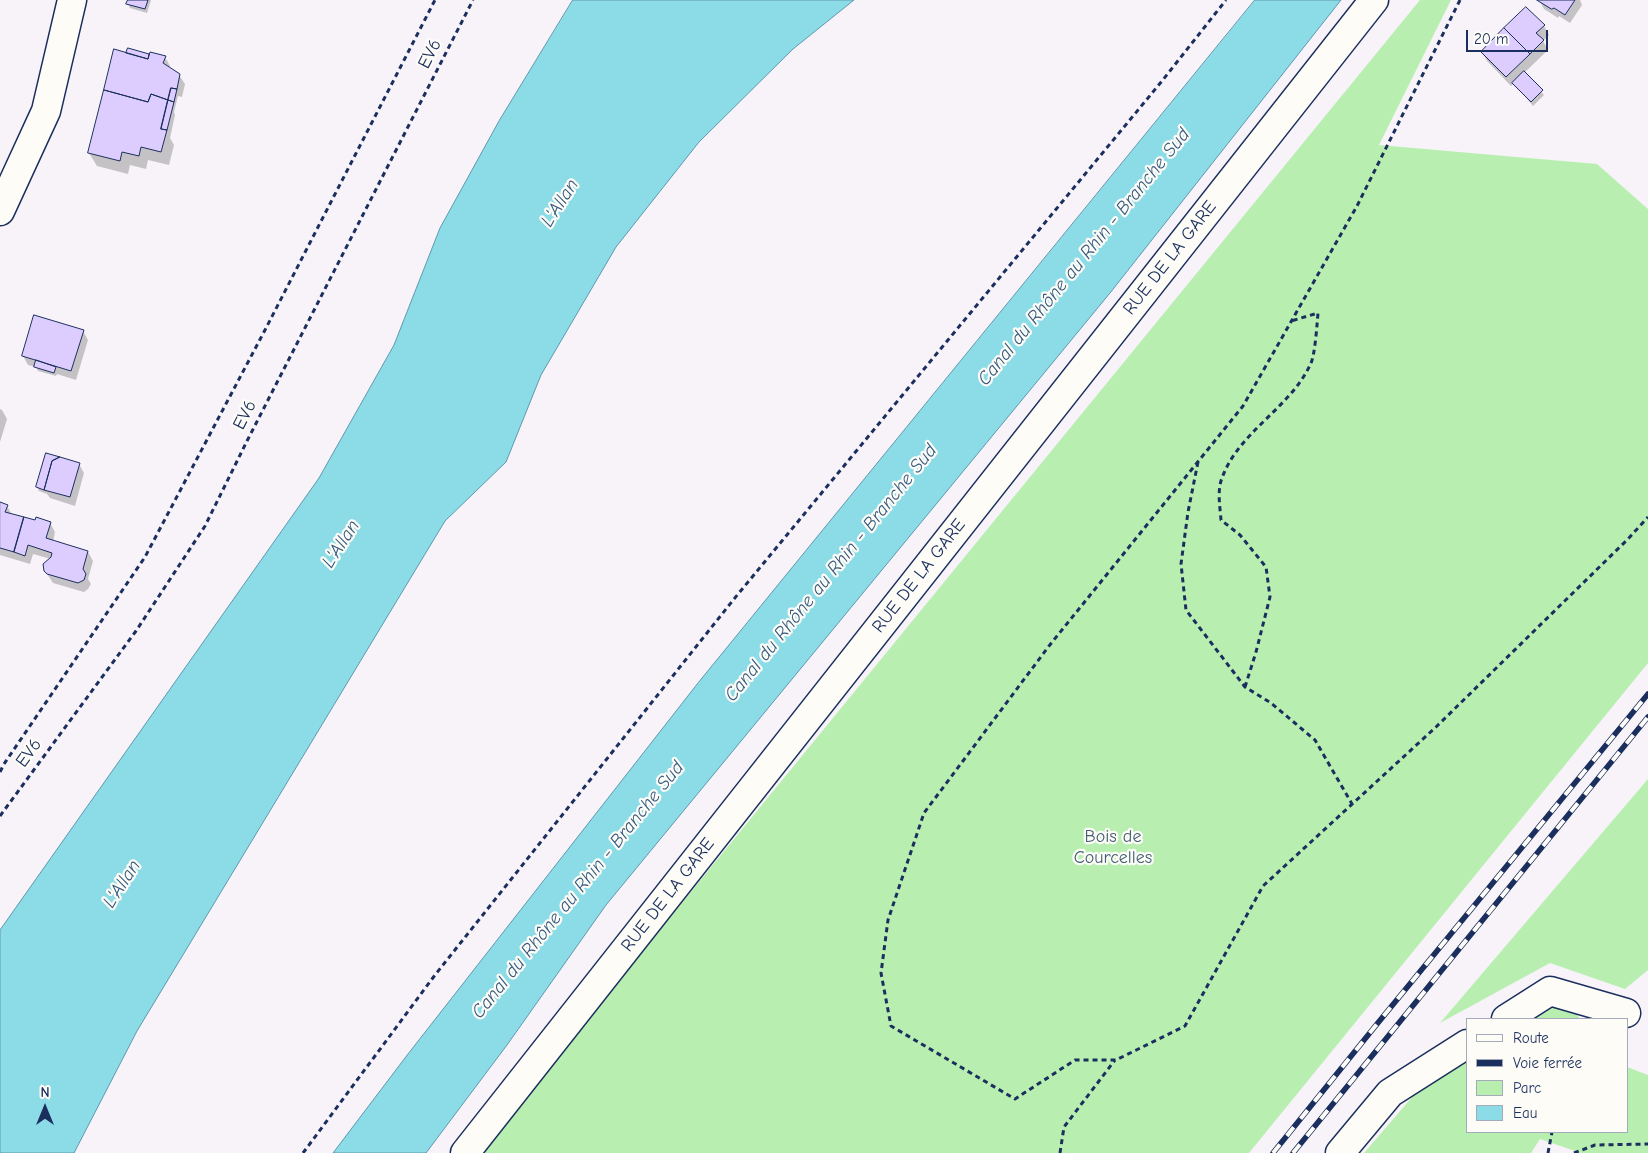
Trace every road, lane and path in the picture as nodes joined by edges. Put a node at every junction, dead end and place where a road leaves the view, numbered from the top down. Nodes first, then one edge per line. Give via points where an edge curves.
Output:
1 (72, 0) edge
2 (435, 0) edge
3 (473, 0) edge
4 (1226, 0) edge
5 (1374, 0) edge
6 (1460, 0) edge
7 (0, 212) edge
8 (1291, 322) junction
9 (1198, 462) junction
10 (1648, 518) edge
11 (1245, 687) junction
12 (0, 772) edge
13 (1352, 804) junction
14 (0, 816) edge
15 (1626, 1013) dead end
16 (1508, 1018) edge
17 (1466, 1045) edge
18 (1116, 1060) junction
19 (1552, 1133) edge
20 (1648, 1144) edge
21 (302, 1153) edge
22 (464, 1153) edge
23 (1060, 1153) edge
24 (1340, 1153) edge
25 (1548, 1153) edge
26 (1574, 1153) edge

1 - 7 main road via 46,112
2 - 12 path via 145,557
3 - 14 path, EV6 via 205,526 136,631
4 - 21 path via 716,622 435,975
5 - 22 main road, RUE DE LA GARE
6 - 8 path via 1357,206
8 - 9 path via 1243,406
8 - 11 path via 1318,313 1312,362 1291,395 1236,452 1221,478 1221,520 1240,535 1266,567 1270,597
9 - 11 path via 1181,564 1186,610
9 - 18 path via 1049,646 924,813 888,920 882,973 890,1026 1015,1099 1075,1060
10 - 13 path via 1436,727
11 - 13 path via 1272,703 1315,740
13 - 18 path via 1263,886 1185,1026
15 - 16 main road via 1550,991
17 - 24 main road via 1390,1093
18 - 23 path via 1064,1128
19 - 25 path
20 - 26 path via 1595,1145

